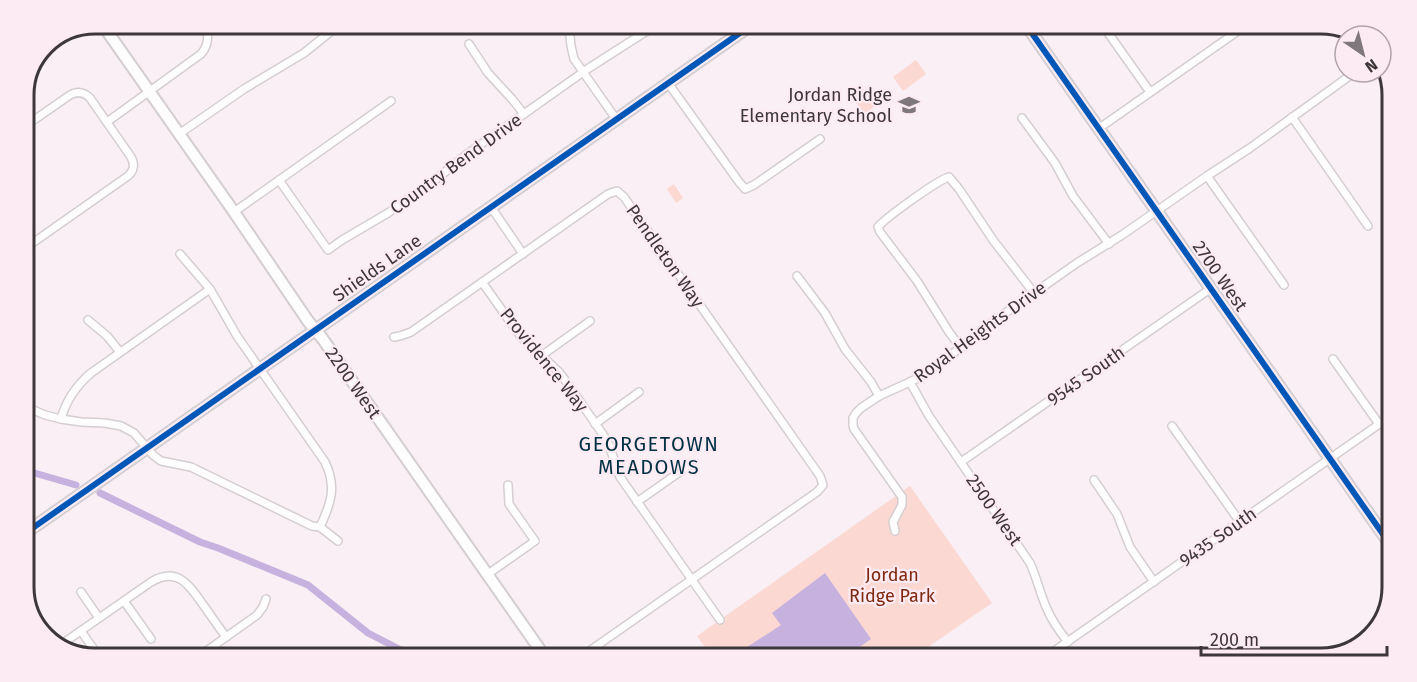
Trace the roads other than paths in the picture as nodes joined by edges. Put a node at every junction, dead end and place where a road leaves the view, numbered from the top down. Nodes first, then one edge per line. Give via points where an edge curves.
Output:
1 (109, 34) edge
2 (208, 34) edge
3 (328, 34) edge
4 (570, 34) edge
5 (642, 34) edge
6 (738, 34) edge
7 (1032, 34) edge
8 (1109, 34) edge
9 (1232, 34) edge
10 (469, 44) dead end
11 (583, 72) junction
12 (668, 82) junction
13 (1338, 84) edge
14 (149, 92) junction
15 (1150, 92) junction
16 (391, 101) dead end
17 (524, 114) junction
18 (1292, 117) junction
19 (1022, 118) dead end
20 (35, 119) edge
21 (616, 119) junction
22 (107, 122) junction
23 (1098, 129) junction
24 (179, 134) junction
25 (820, 139) dead end
26 (1207, 176) junction
27 (279, 180) junction
28 (491, 207) junction
29 (1156, 211) junction
30 (234, 212) junction
31 (1368, 226) dead end
32 (35, 241) edge
33 (1109, 244) junction
34 (180, 254) dead end
35 (523, 254) junction
36 (797, 276) dead end
37 (482, 282) junction
38 (1284, 285) dead end
39 (210, 289) junction
40 (1210, 289) junction
41 (1034, 293) junction
42 (88, 320) dead end
43 (590, 321) dead end
44 (315, 329) junction
45 (394, 337) dead end
46 (961, 348) junction
47 (120, 352) junction
48 (541, 356) junction
49 (1334, 359) dead end
50 (260, 369) junction
51 (910, 382) junction
52 (639, 392) dead end
53 (879, 396) junction
54 (35, 411) edge
55 (61, 419) junction
56 (1382, 422) edge
57 (595, 424) junction
58 (1379, 424) junction
59 (1172, 426) dead end
60 (147, 448) junction
61 (1330, 459) junction
62 (961, 462) junction
63 (691, 464) dead end
64 (1094, 480) dead end
65 (508, 485) dead end
66 (637, 502) junction
67 (1240, 522) junction
68 (35, 526) edge
69 (320, 527) junction
70 (895, 531) dead end
71 (1382, 533) edge
72 (338, 542) dead end
73 (488, 574) junction
74 (691, 580) junction
75 (1154, 582) junction
76 (81, 592) dead end
77 (266, 599) dead end
78 (124, 601) junction
79 (99, 618) junction
80 (720, 620) dead end
81 (81, 631) junction
82 (226, 637) junction
83 (151, 639) dead end
84 (67, 640) edge
85 (1068, 642) junction
86 (92, 647) edge
87 (211, 648) edge
88 (539, 648) edge
89 (594, 648) edge
90 (1059, 648) edge

1 - 14 main road, 2200 West
2 - 14 street via 208,43 201,54
3 - 24 street
4 - 11 street via 572,53
5 - 11 street, Country Bend Drive
6 - 12 main road, Shields Lane
7 - 23 main road, 2700 West
8 - 15 street
9 - 15 street
10 - 17 street
11 - 17 street, Country Bend Drive
11 - 21 street
12 - 21 main road, Shields Lane
12 - 25 street via 746,189
13 - 18 street, Royal Heights Drive
14 - 22 street
14 - 24 main road, 2200 West
15 - 23 street
16 - 27 street
17 - 27 street, Country Bend Drive via 416,193 328,250
18 - 26 street, Royal Heights Drive
18 - 31 street
19 - 33 street
20 - 22 street via 80,92 90,98
21 - 28 main road, Shields Lane
22 - 32 street via 131,157 133,167 128,176
23 - 29 main road, 2700 West
24 - 30 main road, 2200 West
26 - 29 street, Royal Heights Drive
26 - 38 street
27 - 30 street
28 - 35 street
28 - 44 main road, Shields Lane
29 - 33 street, Royal Heights Drive
29 - 40 main road, 2700 West
30 - 44 main road, 2200 West
33 - 41 street, Royal Heights Drive
34 - 39 street
35 - 37 street, Pendleton Way
35 - 74 street, Pendleton Way via 608,194 621,193 820,476 823,485 817,492
36 - 53 street
37 - 45 street, Pendleton Way via 411,332
37 - 48 street, Providence Way via 521,337
39 - 47 street
39 - 50 street
40 - 61 main road, 2700 West
40 - 62 street, 9545 South
41 - 46 street, Royal Heights Drive
41 - 46 street via 949,177 884,221 878,227 882,236
42 - 47 street
43 - 48 street
44 - 50 main road, Shields Lane
44 - 73 main road, 2200 West
46 - 51 street, Royal Heights Drive
47 - 55 street via 79,384
48 - 57 street, Providence Way via 565,380
49 - 58 street
50 - 60 main road, Shields Lane
50 - 69 street via 328,468 332,495
51 - 53 street, Royal Heights Drive
51 - 62 street, 2500 West
52 - 57 street
53 - 70 street, Royal Heights Drive via 856,412 853,425 902,497 893,522
54 - 55 street
55 - 60 street via 121,426 134,433
56 - 58 street, 9435 South
57 - 66 street, Providence Way via 609,445 620,477
58 - 61 street, 9435 South
59 - 67 street
60 - 68 main road, Shields Lane
60 - 69 street via 161,461 191,467
61 - 67 street, 9435 South
61 - 71 main road, 2700 West
62 - 85 street, 2500 West via 1027,557 1046,607
63 - 66 street
64 - 75 street
65 - 73 street via 509,504 535,541
66 - 74 street, Providence Way
67 - 75 street, 9435 South
69 - 72 street
73 - 88 main road, 2200 West
74 - 80 street, Providence Way
74 - 89 street
75 - 85 street, 9435 South
76 - 79 street
77 - 82 street via 257,615
78 - 79 street
78 - 82 street via 156,579 166,576 183,580
78 - 83 street
79 - 81 street
81 - 84 street
81 - 86 street
82 - 87 street
85 - 90 street, 9435 South

